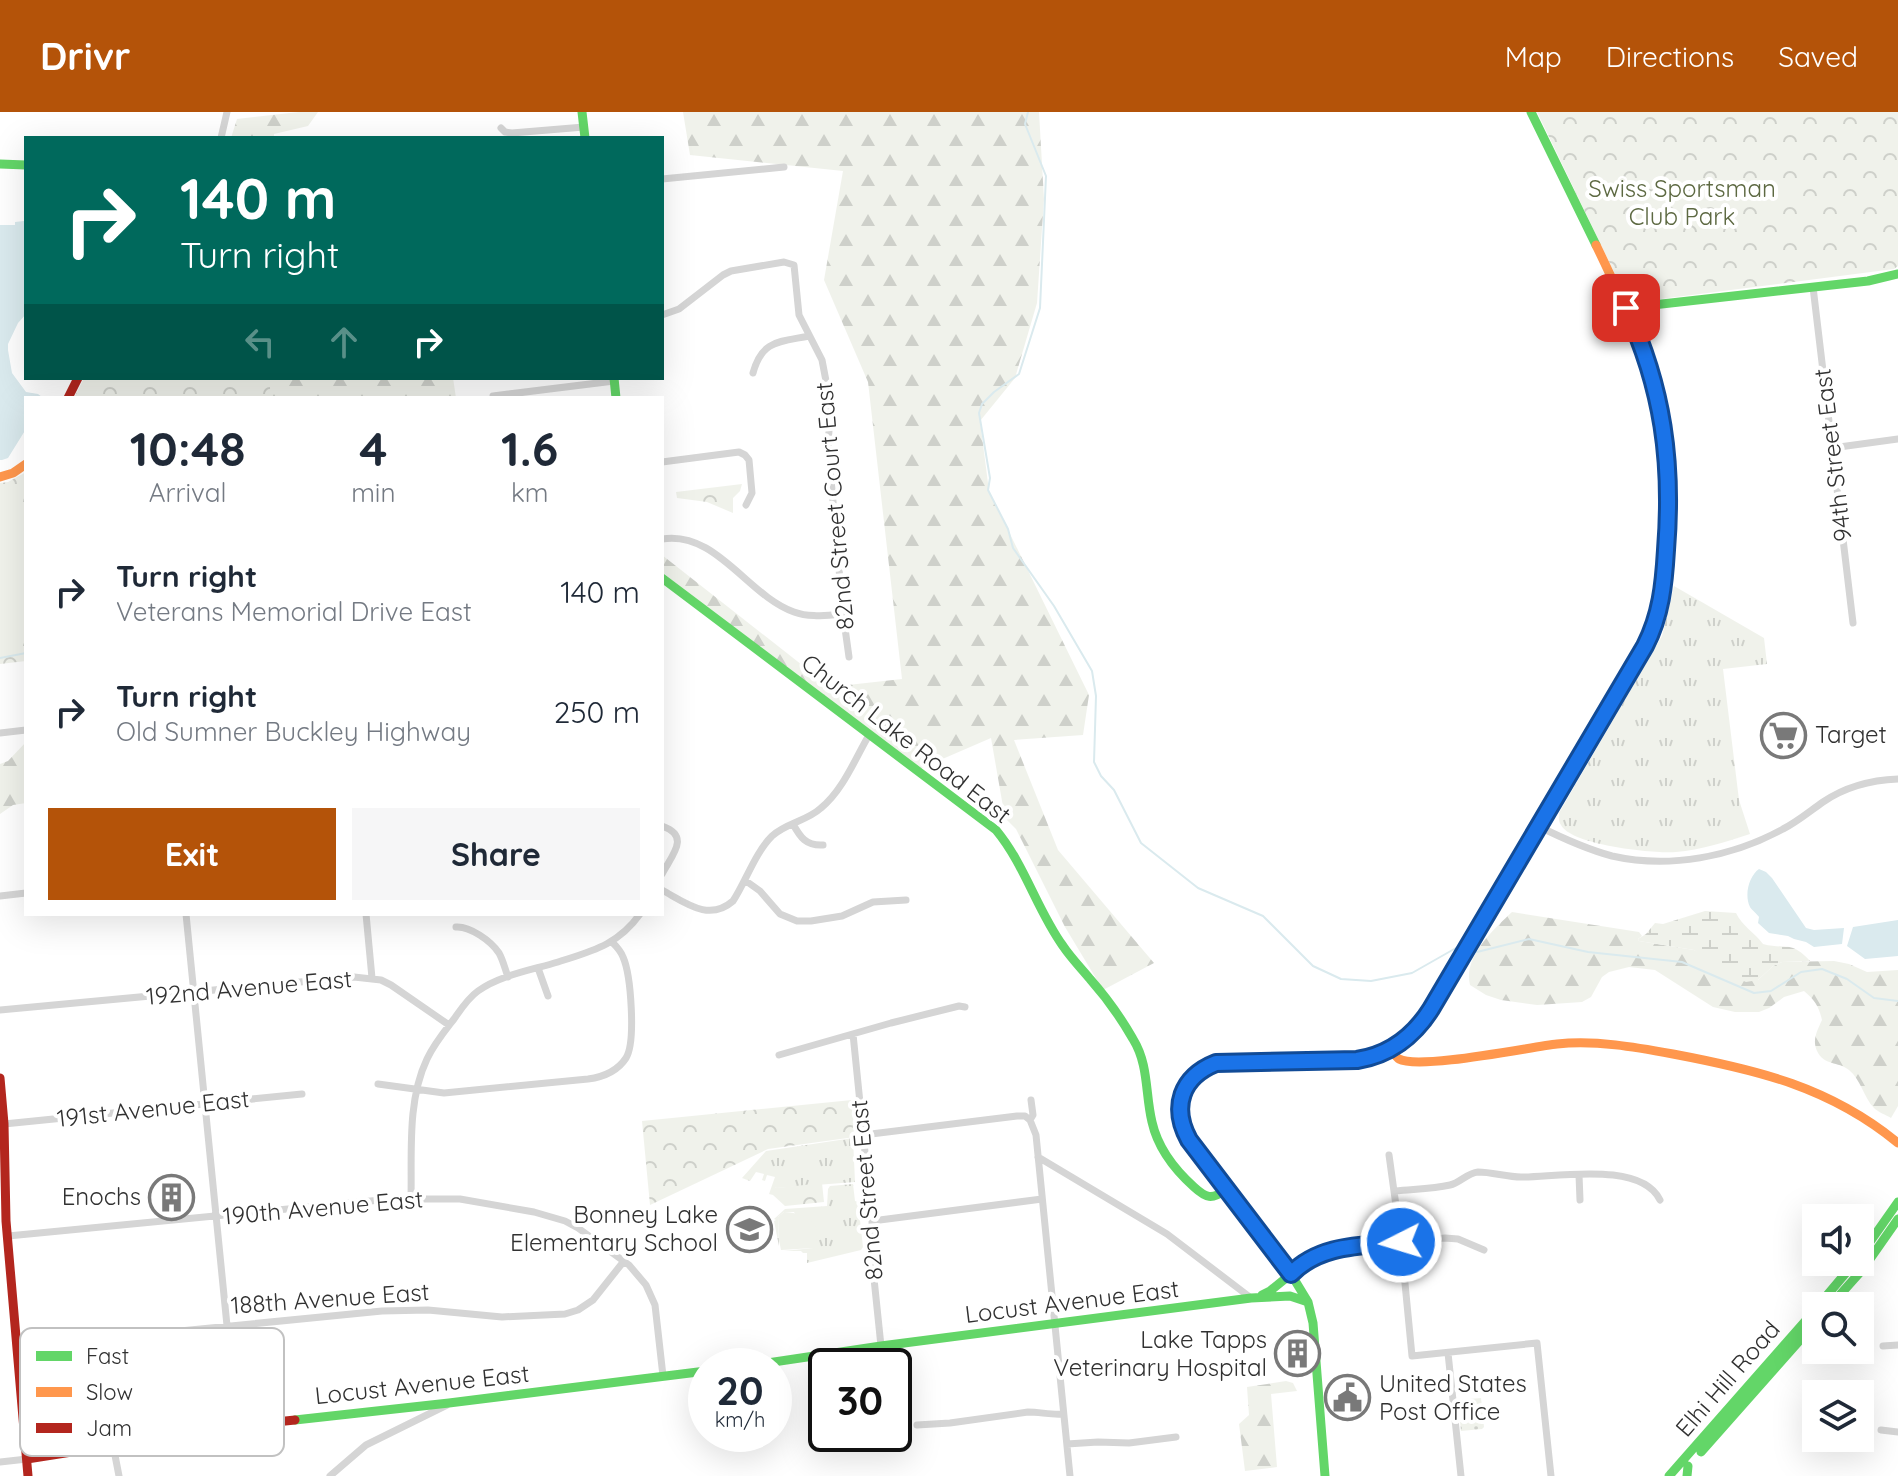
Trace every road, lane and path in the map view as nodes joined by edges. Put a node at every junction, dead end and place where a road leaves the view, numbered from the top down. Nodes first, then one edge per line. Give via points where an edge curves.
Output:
1 (227, 112) edge
2 (582, 112) edge
3 (1531, 112) edge
4 (584, 127) junction
5 (501, 128) dead end
6 (221, 136) edge
7 (585, 136) edge
8 (0, 164) edge
9 (24, 165) edge
10 (784, 167) dead end
11 (664, 179) edge
12 (1898, 274) edge
13 (1813, 287) junction
14 (1654, 304) junction
15 (1626, 308) junction
16 (664, 314) edge
17 (809, 336) junction
18 (1639, 341) junction
19 (753, 373) dead end
20 (614, 380) edge
21 (493, 396) edge
22 (1898, 439) edge
23 (1832, 448) junction
24 (664, 462) edge
25 (24, 465) edge
26 (0, 477) edge
27 (746, 505) dead end
28 (664, 539) edge
29 (664, 580) edge
30 (843, 614) junction
31 (1853, 623) dead end
32 (849, 657) dead end
33 (24, 730) edge
34 (0, 733) edge
35 (869, 735) junction
36 (1898, 779) edge
37 (793, 824) junction
38 (1538, 826) junction
39 (664, 827) edge
40 (823, 845) dead end
41 (664, 870) edge
42 (746, 881) junction
43 (664, 891) edge
44 (24, 893) edge
45 (0, 896) edge
46 (906, 900) dead end
47 (186, 916) edge
48 (366, 916) edge
49 (638, 916) edge
50 (456, 927) dead end
51 (612, 942) junction
52 (538, 968) junction
53 (508, 977) junction
54 (372, 978) junction
55 (194, 992) junction
56 (548, 996) dead end
57 (965, 1007) dead end
58 (0, 1010) edge
59 (449, 1025) junction
60 (853, 1034) junction
61 (1391, 1050) junction
62 (779, 1055) dead end
63 (0, 1078) edge
64 (378, 1084) dead end
65 (416, 1090) junction
66 (302, 1094) dead end
67 (1031, 1100) dead end
68 (206, 1104) junction
69 (1030, 1120) junction
70 (4, 1124) junction
71 (863, 1135) junction
72 (1898, 1143) edge
73 (1389, 1155) dead end
74 (1038, 1157) junction
75 (1579, 1175) junction
76 (2, 1181) edge
77 (1225, 1190) junction
78 (1395, 1191) junction
79 (411, 1198) junction
80 (1042, 1199) junction
81 (1580, 1200) dead end
82 (1660, 1200) dead end
83 (1898, 1202) edge
84 (217, 1216) junction
85 (1898, 1219) edge
86 (872, 1221) junction
87 (8, 1236) junction
88 (1874, 1236) edge
89 (1401, 1242) junction
90 (1484, 1250) dead end
91 (624, 1261) junction
92 (1291, 1274) junction
93 (1843, 1276) edge
94 (1830, 1292) edge
95 (1842, 1292) edge
96 (1251, 1298) junction
97 (1308, 1302) junction
98 (1056, 1324) junction
99 (1802, 1324) edge
100 (227, 1326) junction
101 (207, 1328) edge
102 (1802, 1338) edge
103 (1898, 1345) edge
104 (881, 1346) junction
105 (1883, 1346) dead end
106 (17, 1347) junction
107 (20, 1347) edge
108 (1448, 1353) junction
109 (792, 1359) edge
110 (688, 1373) edge
111 (663, 1376) junction
112 (20, 1381) edge
113 (449, 1403) junction
114 (1063, 1414) junction
115 (284, 1421) edge
116 (917, 1425) dead end
117 (1881, 1430) dead end
118 (1898, 1432) edge
119 (1176, 1437) dead end
120 (1067, 1444) junction
121 (27, 1456) edge
122 (45, 1456) edge
123 (115, 1456) edge
124 (27, 1459) junction
125 (0, 1462) edge
126 (1688, 1471) edge
127 (28, 1476) edge
128 (119, 1476) edge
129 (330, 1476) edge
130 (1070, 1476) edge
131 (1325, 1476) edge
132 (1461, 1476) edge
133 (1551, 1476) edge
134 (1669, 1476) edge
135 (1679, 1476) edge

1 - 6 street
2 - 4 main road
3 - 15 main road
4 - 5 street via 512,133
4 - 7 main road
8 - 9 main road
10 - 11 street
12 - 13 main road
13 - 14 main road
13 - 23 street, 94th Street East
14 - 15 main road
14 - 18 main road
15 - 18 main road
16 - 17 street, 82nd Street Court East via 731,271 784,262 794,265 797,309
17 - 19 street via 765,349
17 - 30 street, 82nd Street Court East via 826,381
18 - 38 main road via 1657,396 1667,453 1662,597 1645,646
20 - 21 street
22 - 23 street
23 - 31 street, 94th Street East
24 - 27 street via 745,455 752,493
25 - 26 main road
28 - 30 street via 699,543 796,613
29 - 35 main road, Church Lake Road East
30 - 32 street, 82nd Street Court East
33 - 34 street
35 - 37 street via 834,795
35 - 77 main road, Church Lake Road East via 1007,843 1063,947 1138,1048 1151,1120 1166,1156 1204,1196
36 - 38 street via 1843,791 1763,839 1693,859 1613,856
37 - 40 street via 804,841
37 - 42 street via 765,844
38 - 61 main road via 1425,1018
39 - 41 street via 678,838
42 - 43 street via 719,911 697,908
42 - 46 street via 780,914 797,921 842,916 873,902
44 - 45 street
47 - 55 street
48 - 54 street
49 - 51 street
50 - 53 street via 467,928 496,949
51 - 52 street
51 - 65 street via 625,962 632,1016 632,1043 622,1064 588,1079 454,1092
52 - 53 street
52 - 56 street
53 - 59 street via 477,991
54 - 55 street, 192nd Avenue East
54 - 59 street, 192nd Avenue East
55 - 58 street, 192nd Avenue East
55 - 68 street
57 - 60 street
59 - 65 street via 427,1059
60 - 62 street
60 - 71 street, 82nd Street East
61 - 72 main road via 1407,1061 1435,1060 1585,1043 1704,1060 1813,1091 1880,1126
61 - 77 main road via 1357,1060 1216,1063 1201,1070 1184,1090 1181,1125
63 - 70 main road
64 - 65 street
65 - 79 street
66 - 68 street, 191st Avenue East
67 - 69 street
68 - 70 street, 191st Avenue East
68 - 84 street
69 - 71 street via 1017,1116
69 - 74 street
70 - 76 main road
71 - 86 street, 82nd Street East
73 - 78 street
74 - 80 street
74 - 96 street via 1167,1234
75 - 78 street via 1476,1172 1451,1185
75 - 81 street
75 - 82 street via 1623,1177 1652,1188
76 - 87 main road
77 - 92 main road
78 - 89 street
79 - 84 street, 190th Avenue East
79 - 91 street, 190th Avenue East via 460,1199 548,1215 578,1228
80 - 86 street
80 - 98 street
83 - 88 main road
84 - 87 street, 190th Avenue East
84 - 100 street
85 - 95 main road
86 - 104 street, 82nd Street East
87 - 106 main road
89 - 90 street via 1451,1238
89 - 92 street via 1329,1250
89 - 108 street via 1412,1356
91 - 100 street, 188th Avenue East via 593,1300 565,1314 502,1317 397,1310
91 - 111 street, 190th Avenue East via 646,1285 655,1305
92 - 96 main road
92 - 97 main road
93 - 94 main road, Elhi Hill Road
96 - 97 main road, Locust Avenue East via 1290,1296
96 - 98 main road, Locust Avenue East
97 - 131 main road
98 - 104 main road, Locust Avenue East
98 - 114 street
99 - 134 main road, Elhi Hill Road
100 - 101 street, 188th Avenue East
102 - 126 main road, Elhi Hill Road
103 - 105 street
104 - 109 main road, Locust Avenue East
106 - 107 street, 188th Avenue East
106 - 112 main road
108 - 132 street
108 - 133 street via 1537,1343
110 - 111 main road, Locust Avenue East
111 - 113 main road, Locust Avenue East
113 - 115 main road, Locust Avenue East
113 - 129 street via 366,1445
114 - 116 street via 1028,1412
114 - 120 street
117 - 118 street
119 - 120 street
120 - 130 street
121 - 124 main road
122 - 124 main road, Locust Avenue East
123 - 128 street
124 - 125 street, Locust Avenue East
124 - 127 main road
126 - 135 main road, Elhi Hill Road

